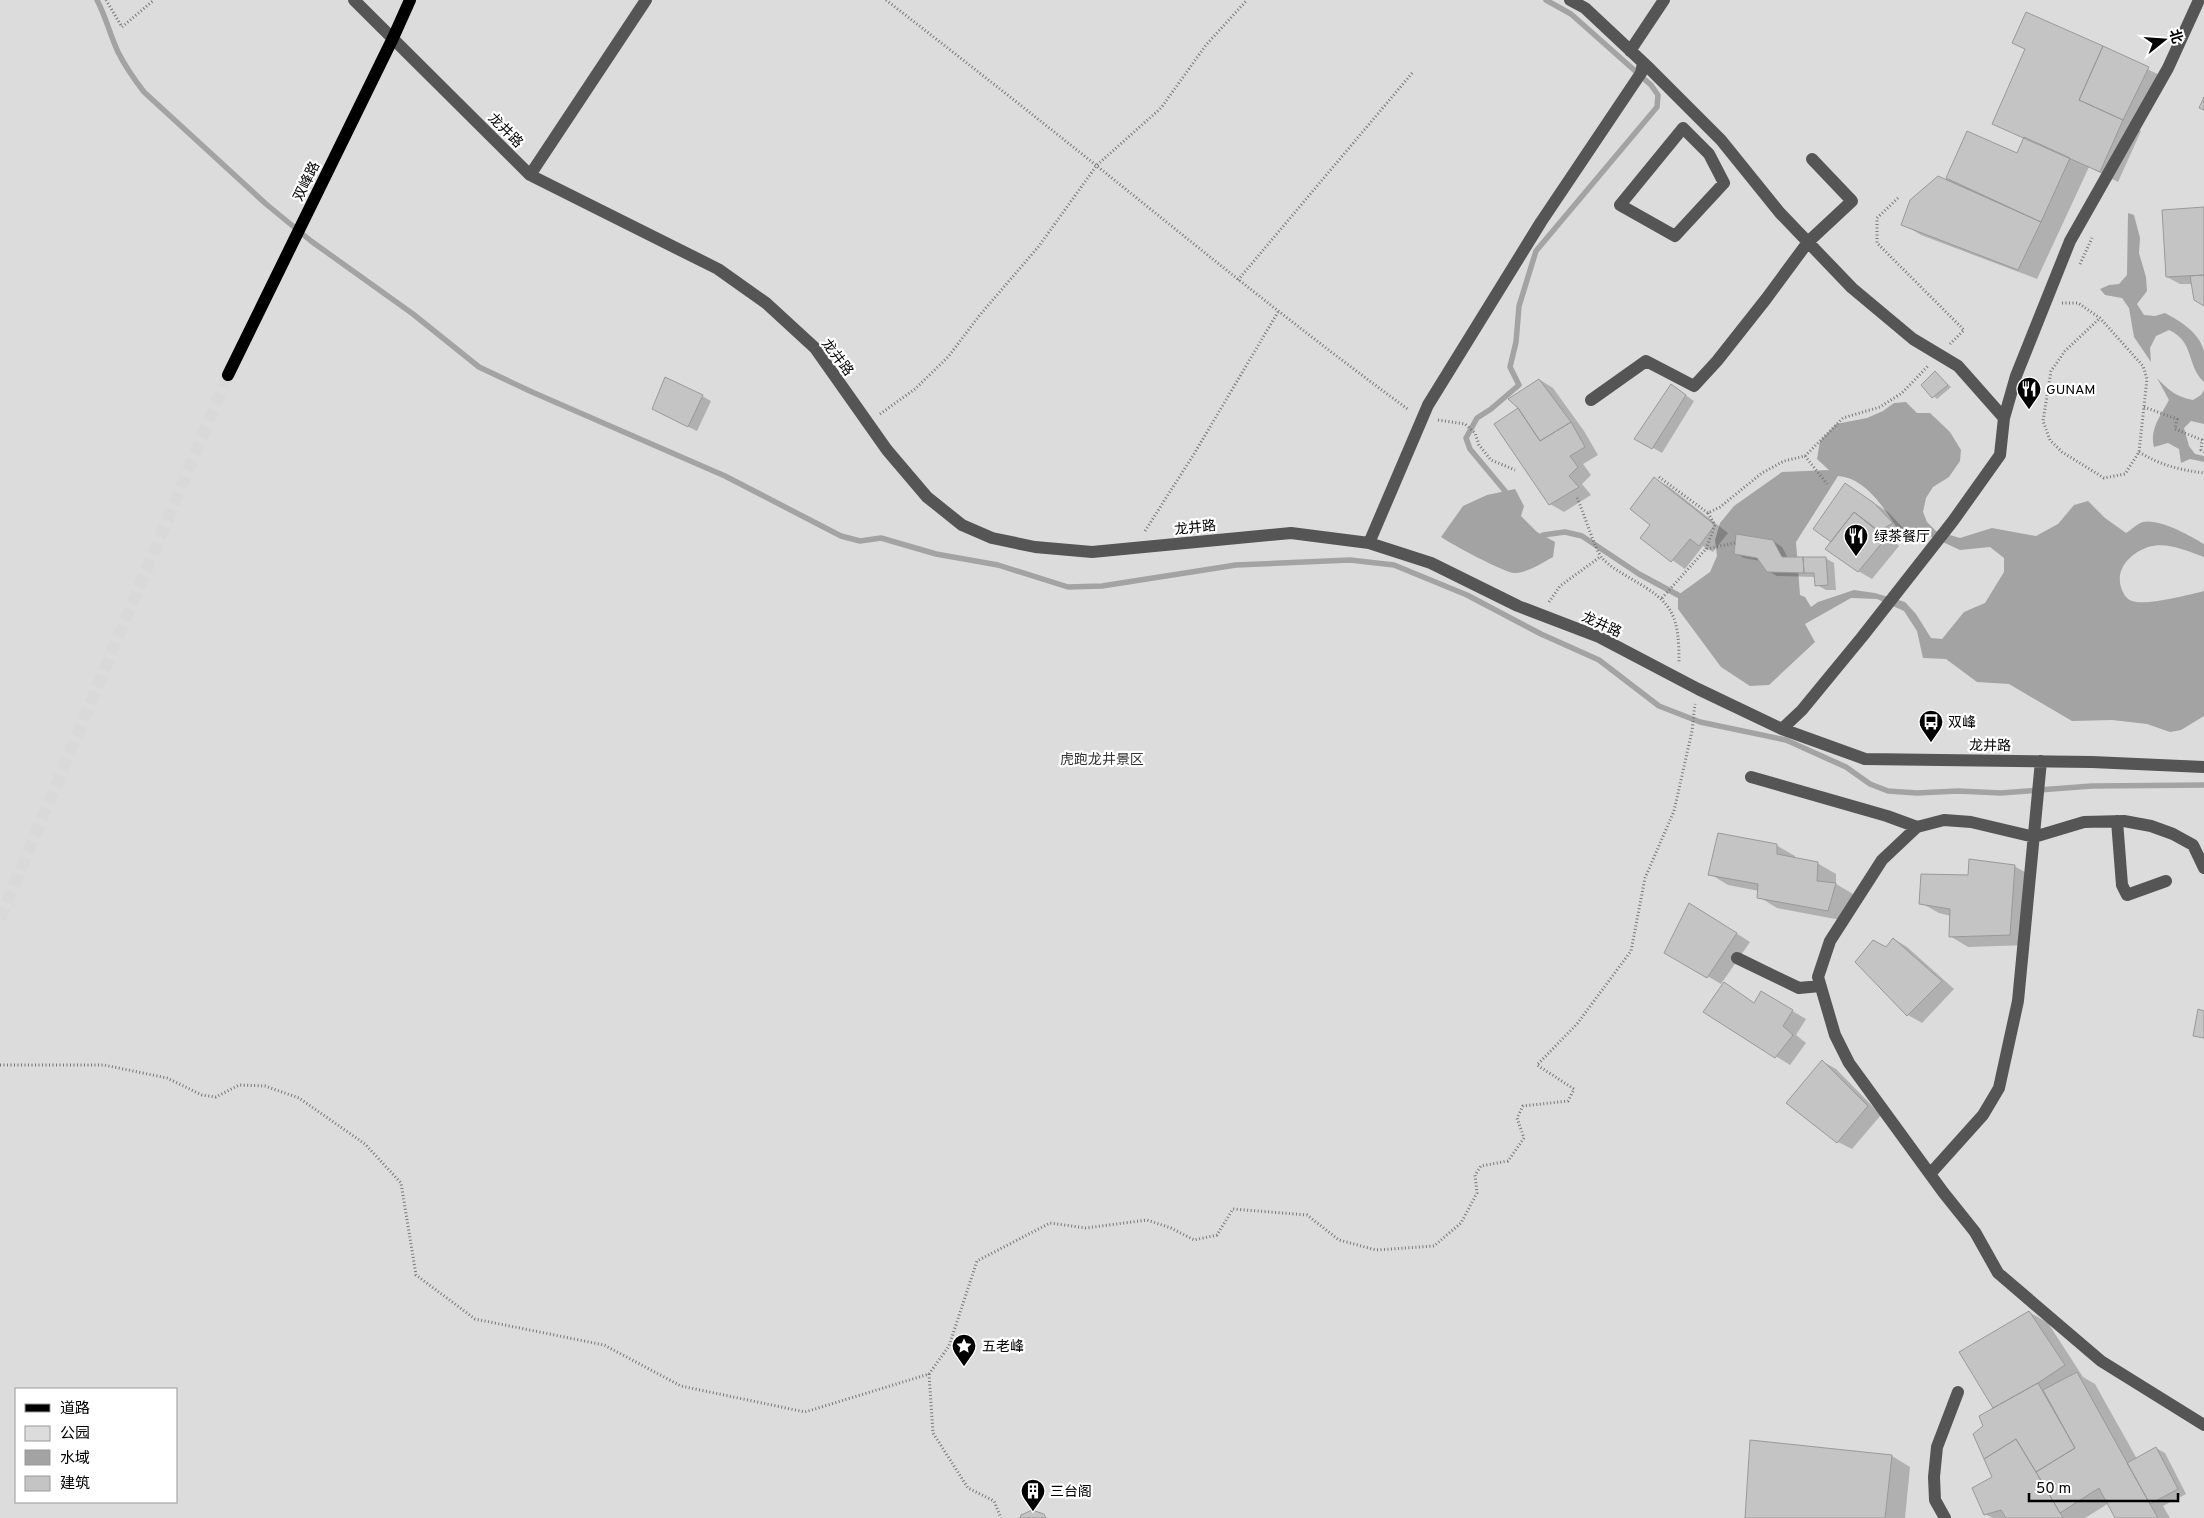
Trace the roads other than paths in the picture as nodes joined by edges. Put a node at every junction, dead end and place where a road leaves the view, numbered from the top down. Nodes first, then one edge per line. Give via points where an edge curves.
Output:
1 (354, 0) edge
2 (410, 0) edge
3 (646, 0) edge
4 (1570, 0) edge
5 (1664, 0) edge
6 (2199, 0) edge
7 (393, 38) junction
8 (1630, 51) junction
9 (1639, 72) junction
10 (1721, 140) junction
11 (1709, 154) junction
12 (1812, 159) dead end
13 (530, 175) junction
14 (1808, 242) junction
15 (228, 375) tunnel mouth
16 (1591, 400) dead end
17 (2004, 418) junction
18 (1369, 542) junction
19 (1782, 729) junction
20 (2041, 761) junction
21 (2204, 768) edge
22 (1751, 776) dead end
23 (2117, 821) junction
24 (1917, 827) junction
25 (2034, 836) junction
26 (2204, 868) edge
27 (2166, 881) dead end
28 (1737, 958) dead end
29 (1820, 986) junction
30 (1930, 1174) junction
31 (1958, 1392) dead end
32 (2204, 1425) edge
33 (1945, 1518) edge

1 - 7 street, 龙井路
2 - 7 main road, 双峰路
3 - 13 street
4 - 8 street via 1585,8
5 - 8 street
6 - 17 street via 2168,68 2070,241 2016,376
7 - 13 street, 龙井路
7 - 15 main road, 双峰路
8 - 9 street
9 - 10 street
9 - 18 street via 1428,404
10 - 11 street
10 - 14 street
11 - 11 street via 1683,128 1620,205 1675,236 1724,184
12 - 14 street via 1852,201
13 - 18 street, 龙井路 via 718,269 766,304 815,348 887,450 926,497 962,525 992,538 1035,547 1092,552 1291,533
14 - 16 street via 1717,361 1694,386 1646,361
14 - 17 street via 1852,288 1913,338 1958,366
17 - 19 street via 2000,455 1953,521 1802,710
18 - 19 street, 龙井路 via 1431,562 1518,606 1598,637
19 - 20 street, 龙井路 via 1865,759
20 - 21 street, 龙井路
20 - 25 street
22 - 24 street
23 - 25 street via 2084,822
23 - 26 street via 2151,826 2193,844
23 - 27 street via 2122,885 2126,895
24 - 25 street via 1944,820 1971,822
24 - 29 street via 1882,860 1830,941 1818,977
25 - 30 street via 2018,1001 1999,1088 1983,1114
28 - 29 street via 1799,988
29 - 30 street via 1835,1035 1849,1063
30 - 32 street via 1975,1232 1998,1273 2101,1362
31 - 33 street via 1937,1454 1935,1500

